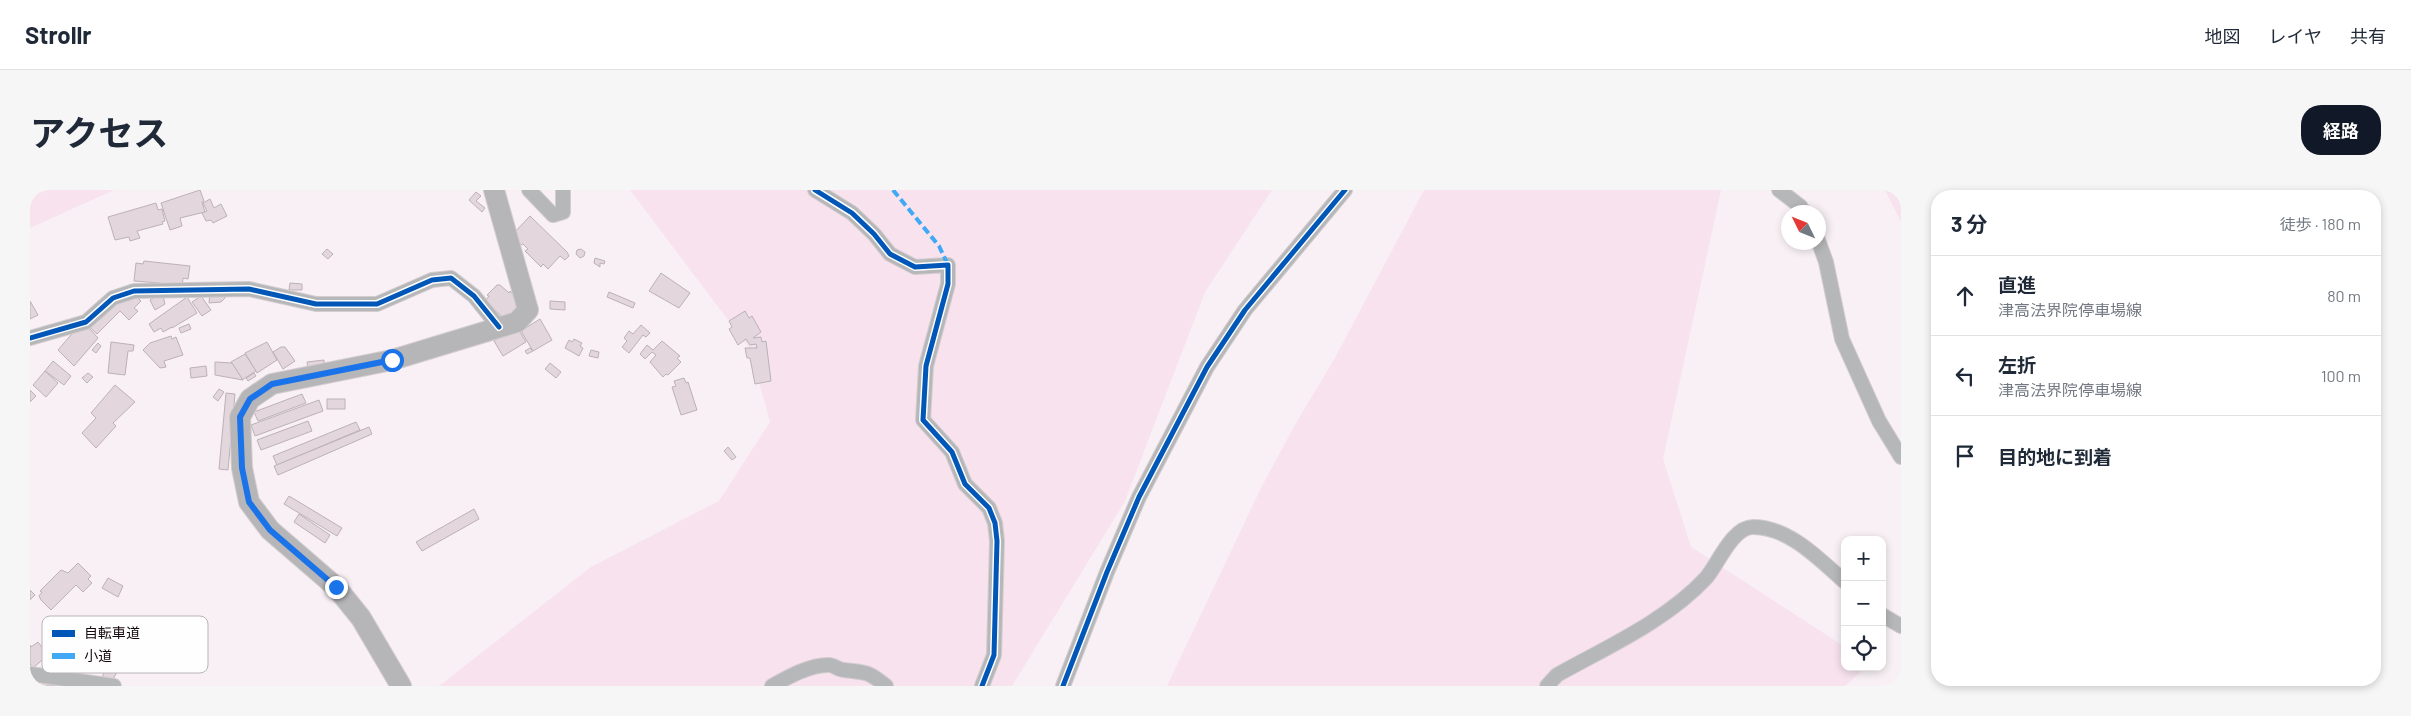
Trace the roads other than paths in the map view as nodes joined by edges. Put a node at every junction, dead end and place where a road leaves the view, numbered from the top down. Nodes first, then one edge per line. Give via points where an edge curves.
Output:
1 (494, 190) edge
2 (529, 190) edge
3 (563, 190) edge
4 (815, 190) edge
5 (1345, 190) edge
6 (1779, 190) edge
7 (1799, 205) edge
8 (1822, 250) edge
9 (499, 327) junction
10 (30, 338) edge
11 (1901, 456) edge
12 (1844, 581) edge
13 (1886, 617) edge
14 (1901, 626) edge
15 (30, 674) edge
16 (114, 686) edge
17 (401, 686) edge
18 (772, 686) edge
19 (886, 686) edge
20 (982, 686) edge
21 (1063, 686) edge
22 (1547, 686) edge

1 - 9 main road via 528,310 517,322
2 - 3 street via 553,215 563,212
4 - 20 street via 852,213 890,254 915,267 948,265 948,284 926,366 923,420 952,452 965,484 989,508 995,522 994,655
5 - 21 street via 1246,310 1207,367 1139,497
6 - 7 street
8 - 11 street via 1842,339 1879,421
9 - 10 street via 474,296 451,278 432,280 376,304 316,304 249,289 134,291 113,298 86,322
9 - 17 main road via 392,360 272,384 250,399 240,417 242,468 249,502 270,530 336,587 361,618
12 - 22 street via 1783,533 1752,527 1745,529 1721,552 1710,574 1693,592 1649,623 1557,675
13 - 14 street
15 - 16 street
18 - 19 street via 810,669 831,665 841,670 869,672

